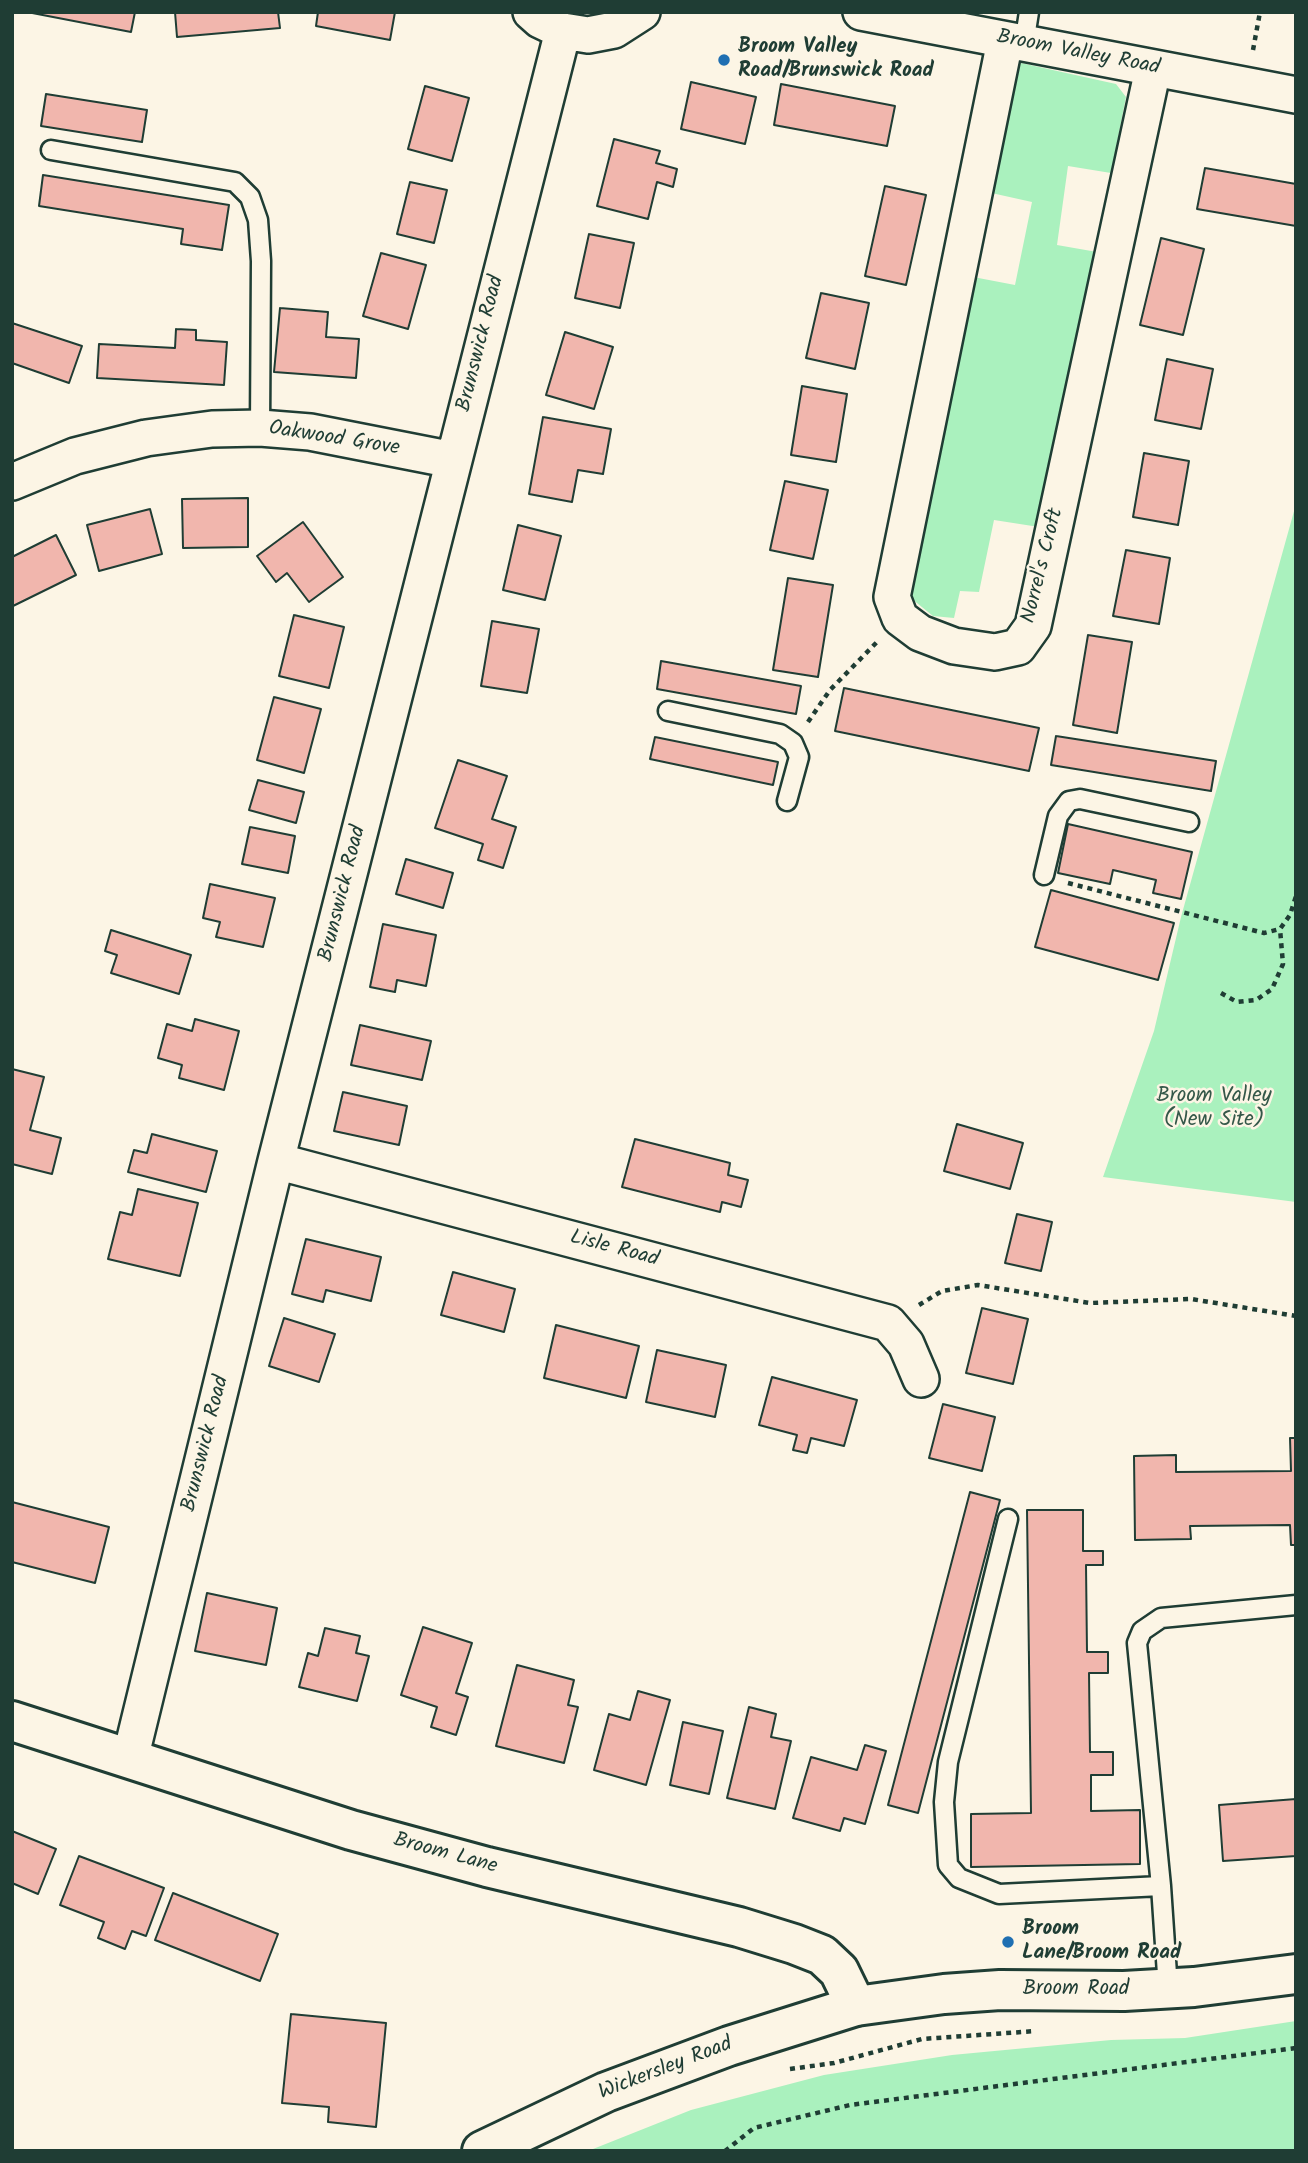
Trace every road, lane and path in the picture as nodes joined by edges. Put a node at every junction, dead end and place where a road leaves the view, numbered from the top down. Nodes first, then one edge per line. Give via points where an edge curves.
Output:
1 (531, 12) edge
2 (642, 12) edge
3 (861, 12) edge
4 (562, 31) junction
5 (1019, 32) edge
6 (1153, 69) junction
7 (1296, 95) edge
8 (51, 150) dead end
9 (260, 428) junction
10 (453, 460) junction
11 (12, 482) edge
12 (900, 618) junction
13 (668, 711) dead end
14 (793, 743) junction
15 (787, 801) dead end
16 (1189, 821) dead end
17 (1044, 876) joint
18 (1296, 896) edge
19 (1280, 929) junction
20 (1221, 993) dead end
21 (276, 1161) junction
22 (1296, 1316) edge
23 (888, 1323) junction
24 (921, 1379) dead end
25 (1008, 1518) dead end
26 (1296, 1605) edge
27 (12, 1721) edge
28 (130, 1759) junction
29 (1161, 1886) junction
30 (1296, 1975) edge
31 (1168, 1989) junction
32 (856, 2006) junction
33 (1046, 2031) dead end
34 (1296, 2048) edge
35 (784, 2070) dead end
36 (482, 2151) edge
37 (726, 2151) edge

1 - 4 street
2 - 4 street via 614,30 589,35
3 - 5 street, Broom Valley Road
4 - 10 street, Brunswick Road
5 - 6 street, Broom Valley Road
5 - 12 street via 892,597
6 - 7 street, Broom Valley Road
6 - 12 street, Norrel's Croft via 1033,626 1018,647 995,652 954,646 920,633
8 - 9 lane via 235,182 250,197 258,220 261,261
9 - 10 street, Oakwood Grove via 310,432
9 - 11 street, Oakwood Grove via 146,438 75,456
10 - 21 street, Brunswick Road
12 - 14 path via 830,690
13 - 14 lane via 780,734
14 - 15 lane via 799,757
16 - 17 lane via 1080,799 1069,801 1058,816
17 - 19 path via 1264,933
18 - 19 path
19 - 20 path via 1283,964 1272,989 1256,1000 1237,1002
21 - 23 street, Lisle Road
21 - 28 street, Brunswick Road
22 - 23 path via 1191,1299 1090,1303 978,1285 943,1291
23 - 24 street via 906,1344
25 - 29 lane via 948,1762 944,1802 948,1865 959,1878 999,1894
26 - 29 lane via 1161,1618 1142,1631 1138,1643
27 - 28 main road, Broom Lane
28 - 32 main road, Broom Lane via 351,1830 794,1944 822,1955 839,1971
29 - 31 lane
30 - 31 main road, Broom Road
31 - 32 main road, Broom Road via 1000,1990
32 - 36 main road, Wickersley Road via 606,2092
33 - 35 path via 922,2039 834,2063
34 - 37 path via 850,2105 754,2128

